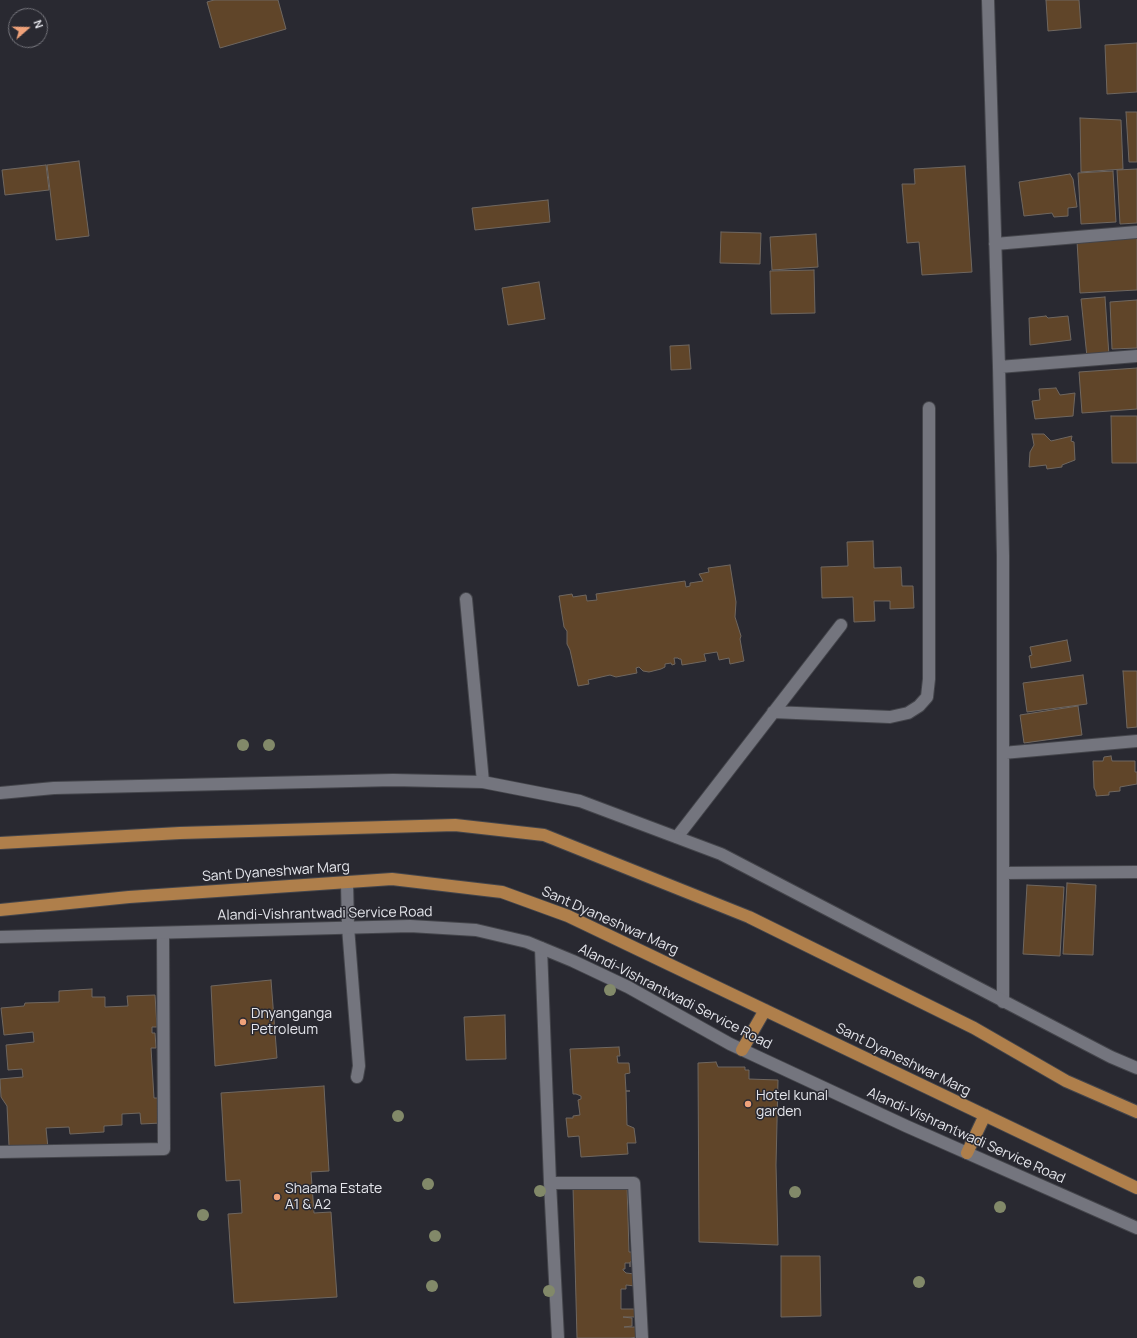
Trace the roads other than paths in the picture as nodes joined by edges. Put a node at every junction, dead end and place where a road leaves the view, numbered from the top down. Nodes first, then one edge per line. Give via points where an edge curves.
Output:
1 (988, 0) edge
2 (1137, 232) edge
3 (995, 244) junction
4 (1137, 356) edge
5 (999, 367) junction
6 (929, 408) dead end
7 (466, 599) dead end
8 (840, 625) dead end
9 (773, 712) junction
10 (1137, 741) edge
11 (1003, 753) junction
12 (483, 782) junction
13 (0, 792) edge
14 (678, 837) junction
15 (0, 842) edge
16 (1137, 872) edge
17 (1003, 873) junction
18 (347, 882) junction
19 (0, 910) edge
20 (348, 927) junction
21 (163, 933) junction
22 (0, 936) edge
23 (541, 948) junction
24 (1003, 1002) junction
25 (765, 1010) junction
26 (742, 1050) junction
27 (1137, 1068) edge
28 (358, 1077) dead end
29 (1137, 1112) edge
30 (984, 1115) junction
31 (0, 1152) edge
32 (967, 1153) junction
33 (550, 1183) junction
34 (1137, 1188) edge
35 (1137, 1228) edge
36 (558, 1338) edge
37 (642, 1338) edge

1 - 3 street
2 - 3 street
3 - 5 street
4 - 5 street
5 - 11 street via 1003,556
6 - 9 street via 927,697 908,714 890,717
7 - 12 street
8 - 9 street
9 - 14 street
10 - 11 street
11 - 17 street
12 - 13 street via 385,780 54,788
12 - 14 street via 580,800
14 - 24 street via 720,854
15 - 29 main road via 180,833 455,825 544,834 749,917 974,1028 1066,1081
16 - 17 street
17 - 24 street
18 - 19 main road, Sant Dyaneshwar Marg via 129,897
18 - 20 street
18 - 25 main road, Sant Dyaneshwar Marg via 392,879 502,892 568,916
20 - 21 street, Alandi-Vishrantwadi Service Road
20 - 23 street, Alandi-Vishrantwadi Service Road via 410,926 476,930
20 - 28 street
21 - 22 street, Alandi-Vishrantwadi Service Road
21 - 31 street via 164,1149
23 - 26 street, Alandi-Vishrantwadi Service Road via 628,988
23 - 33 street
24 - 27 street
25 - 26 main road
25 - 30 main road, Sant Dyaneshwar Marg
26 - 32 street, Alandi-Vishrantwadi Service Road
30 - 32 main road
30 - 34 main road, Sant Dyaneshwar Marg
32 - 35 street, Alandi-Vishrantwadi Service Road
33 - 36 street
33 - 37 street via 634,1183

